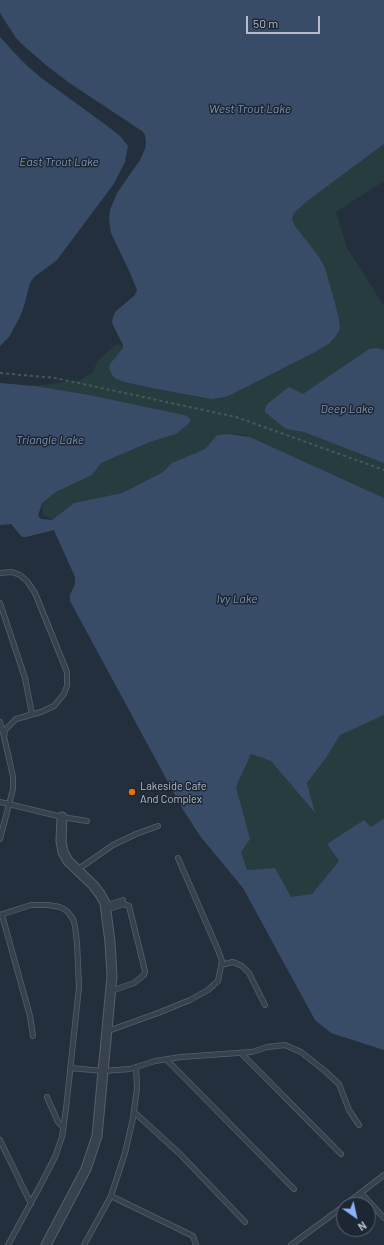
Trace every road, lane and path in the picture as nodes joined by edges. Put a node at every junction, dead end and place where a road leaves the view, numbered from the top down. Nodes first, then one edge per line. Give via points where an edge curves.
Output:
1 (0, 373) edge
2 (384, 470) edge
3 (0, 573) edge
4 (0, 603) edge
5 (32, 714) junction
6 (0, 722) edge
7 (4, 737) junction
8 (0, 802) edge
9 (9, 804) junction
10 (62, 817) junction
11 (87, 821) dead end
12 (158, 826) dead end
13 (0, 839) edge
14 (178, 858) dead end
15 (77, 870) junction
16 (123, 900) dead end
17 (105, 908) junction
18 (1, 915) edge
19 (221, 965) junction
20 (111, 991) junction
21 (265, 1005) dead end
22 (108, 1030) junction
23 (33, 1036) dead end
24 (241, 1053) junction
25 (166, 1059) junction
26 (136, 1067) junction
27 (70, 1068) junction
28 (103, 1071) junction
29 (47, 1097) dead end
30 (134, 1112) junction
31 (359, 1125) dead end
32 (64, 1127) junction
33 (0, 1140) edge
34 (341, 1154) dead end
35 (384, 1175) edge
36 (294, 1189) dead end
37 (361, 1193) junction
38 (111, 1196) junction
39 (355, 1197) edge
40 (31, 1204) junction
41 (336, 1211) edge
42 (384, 1218) edge
43 (245, 1222) dead end
44 (8, 1245) edge
45 (46, 1245) edge
46 (84, 1245) edge
47 (196, 1245) edge
48 (291, 1245) edge

1 - 2 path via 55,378 236,417
3 - 5 lane via 12,572 27,580 35,593 67,672 67,686 60,700 54,706
4 - 5 lane via 25,678
5 - 7 lane via 16,719 5,730
6 - 7 lane
7 - 9 lane via 13,777
8 - 9 lane
9 - 10 lane
9 - 13 lane
10 - 11 lane
10 - 15 street via 63,852
12 - 15 lane via 113,845
14 - 19 lane via 218,950
15 - 17 street via 100,894
16 - 17 lane
17 - 20 street via 110,942
17 - 20 lane via 124,904 129,906 145,971 134,983
18 - 23 lane via 30,1016
18 - 27 lane via 31,905 48,905 60,907 73,919 77,943 78,987
19 - 21 lane via 233,962 242,966 249,973
19 - 22 lane via 218,981 208,990 158,1013
20 - 22 street
22 - 28 street
24 - 25 lane
24 - 31 lane via 285,1046 301,1052 339,1084 349,1110
24 - 34 lane
25 - 26 lane
25 - 36 lane
26 - 28 lane
26 - 30 lane
27 - 28 lane
27 - 32 lane
28 - 45 street via 97,1136 91,1157
29 - 32 lane via 58,1122
30 - 38 lane via 125,1153
30 - 43 lane via 180,1154
32 - 40 lane via 55,1157
33 - 40 lane
35 - 37 lane
37 - 39 lane
37 - 42 lane
38 - 46 lane
38 - 47 lane via 193,1236
40 - 44 lane
41 - 48 lane

